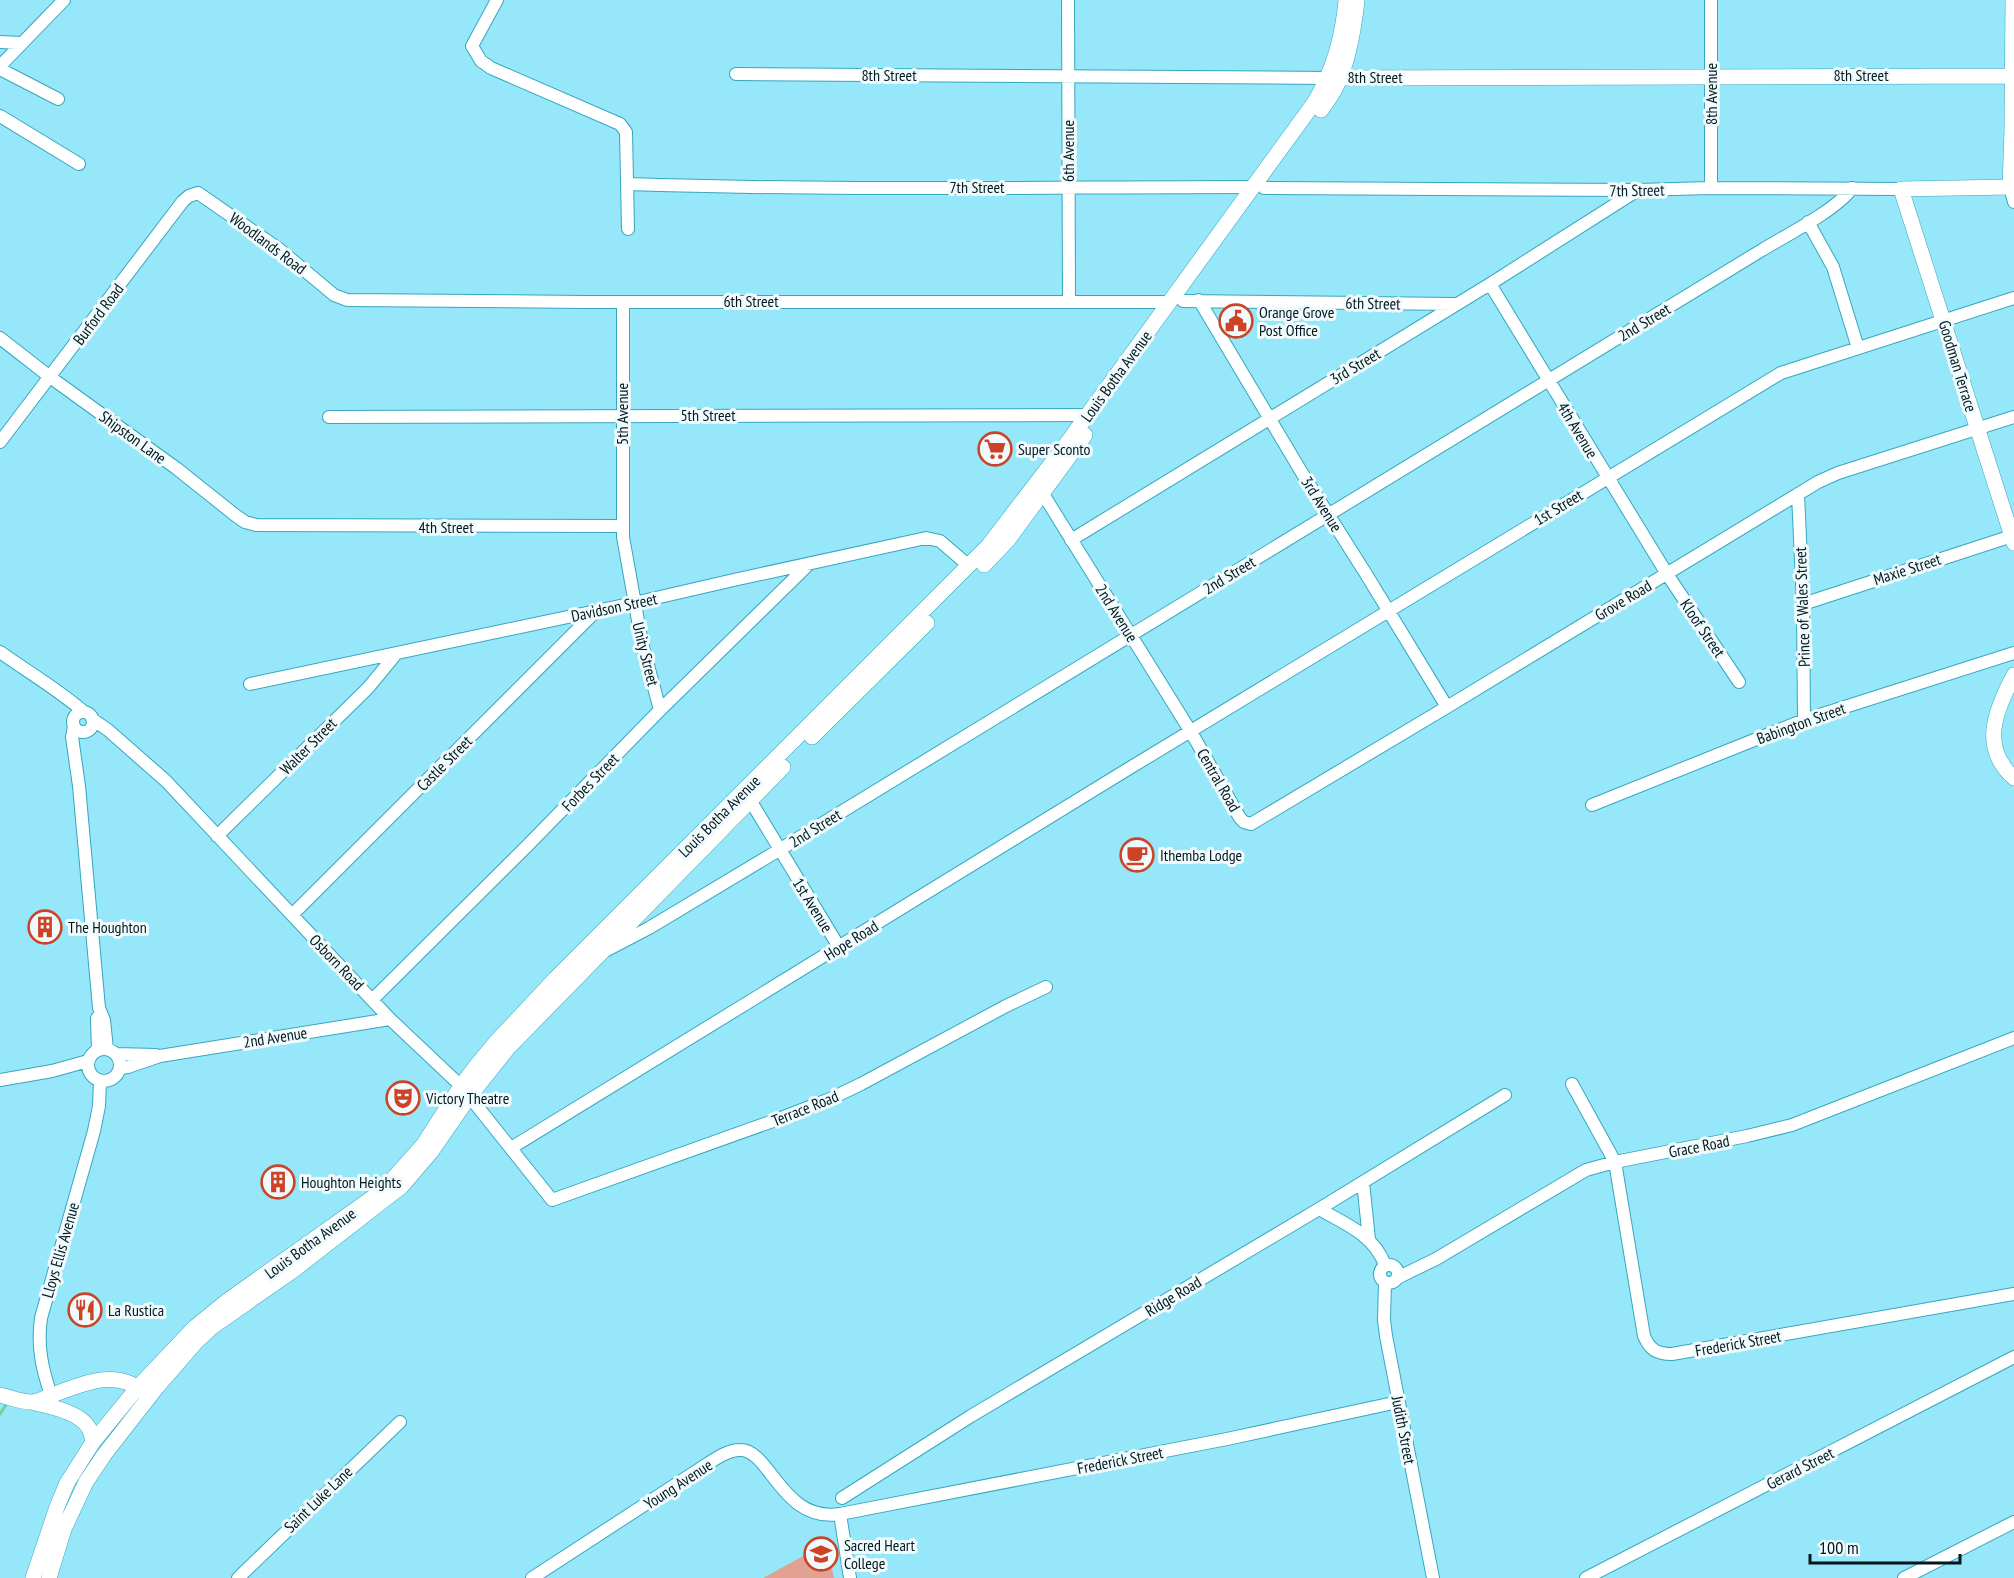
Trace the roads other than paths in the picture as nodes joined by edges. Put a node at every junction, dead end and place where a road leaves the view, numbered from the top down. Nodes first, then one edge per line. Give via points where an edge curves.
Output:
1 (64, 0) edge
2 (497, 0) edge
3 (1068, 0) edge
4 (1346, 0) edge
5 (1357, 0) edge
6 (1711, 0) edge
7 (2013, 0) edge
8 (0, 42) edge
9 (22, 44) junction
10 (0, 67) edge
11 (736, 74) dead end
12 (1711, 75) junction
13 (1068, 76) junction
14 (2014, 76) edge
15 (1334, 77) junction
16 (58, 99) dead end
17 (0, 116) edge
18 (79, 164) dead end
19 (628, 184) junction
20 (1068, 187) junction
21 (1259, 188) junction
22 (1711, 188) junction
23 (1852, 188) junction
24 (1901, 189) junction
25 (1638, 190) junction
26 (200, 194) joint
27 (2012, 194) edge
28 (1808, 222) junction
29 (628, 229) dead end
30 (1490, 284) junction
31 (334, 295) joint
32 (2014, 298) edge
33 (1184, 301) junction
34 (623, 302) junction
35 (1069, 302) junction
36 (1456, 304) junction
37 (1944, 321) junction
38 (0, 338) edge
39 (1858, 348) junction
40 (50, 377) junction
41 (1549, 380) junction
42 (1088, 415) junction
43 (622, 416) junction
44 (329, 417) dead end
45 (2014, 417) edge
46 (1270, 418) junction
47 (1977, 429) junction
48 (0, 442) edge
49 (1608, 478) junction
50 (1043, 494) junction
51 (1798, 494) junction
52 (1329, 514) junction
53 (622, 526) junction
54 (270, 527) joint
55 (2013, 539) edge
56 (1071, 540) junction
57 (808, 565) junction
58 (969, 566) junction
59 (1667, 574) junction
60 (634, 603) junction
61 (1803, 604) junction
62 (596, 611) junction
63 (1389, 611) junction
64 (1131, 635) junction
65 (0, 652) edge
66 (2014, 653) edge
67 (396, 654) junction
68 (2013, 678) edge
69 (1739, 682) dead end
70 (250, 684) dead end
71 (52, 689) junction
72 (1447, 707) junction
73 (660, 710) junction
74 (1804, 720) junction
75 (89, 722) junction
76 (74, 724) junction
77 (1191, 732) junction
78 (75, 749) junction
79 (2014, 778) edge
80 (750, 800) junction
81 (1592, 805) dead end
82 (1251, 824) joint
83 (217, 836) junction
84 (779, 850) junction
85 (292, 915) junction
86 (839, 947) junction
87 (602, 953) junction
88 (1046, 987) dead end
89 (372, 999) junction
90 (390, 1019) junction
91 (2014, 1038) edge
92 (107, 1051) junction
93 (160, 1056) junction
94 (88, 1066) junction
95 (120, 1068) junction
96 (0, 1080) edge
97 (106, 1081) junction
98 (1572, 1084) dead end
99 (465, 1091) junction
100 (1505, 1095) dead end
101 (511, 1148) junction
102 (1615, 1162) junction
103 (1363, 1182) junction
104 (552, 1200) joint
105 (1319, 1209) junction
106 (1369, 1239) junction
107 (1391, 1280) junction
108 (2014, 1294) edge
109 (2014, 1357) edge
110 (143, 1392) junction
111 (0, 1395) edge
112 (51, 1395) junction
113 (32, 1402) junction
114 (1398, 1402) junction
115 (400, 1422) dead end
116 (93, 1442) junction
117 (842, 1498) dead end
118 (816, 1514) joint
119 (840, 1514) junction
120 (2014, 1522) edge
121 (33, 1578) edge
122 (49, 1578) edge
123 (238, 1578) edge
124 (532, 1578) edge
125 (850, 1578) edge
126 (1433, 1578) edge
127 (1586, 1578) edge
128 (1904, 1578) edge

1 - 9 street
2 - 19 street via 472,46 481,61 620,124 626,132
3 - 13 street, 6th Avenue
4 - 15 main road, Louis Botha Avenue
5 - 15 main road, Louis Botha Avenue via 1352,31
6 - 12 street, 8th Avenue
7 - 14 main road
8 - 9 street
9 - 10 street
10 - 16 street
11 - 13 street, 8th Street
12 - 14 main road, 8th Street
12 - 15 main road, 8th Street
12 - 22 street, 8th Avenue
13 - 15 street, 8th Street
13 - 20 street, 6th Avenue
14 - 27 main road
15 - 21 main road, Louis Botha Avenue via 1333,93
17 - 18 street
19 - 20 street, 7th Street
19 - 29 street
20 - 21 street, 7th Street
20 - 35 street, 6th Avenue
21 - 25 street, 7th Street
21 - 33 main road, Louis Botha Avenue
22 - 23 street, 7th Street
22 - 25 street, 7th Street
23 - 24 street, 7th Street
23 - 28 street, 2nd Street
24 - 27 main road, 7th Street
24 - 37 main road, Goodman Terrace
25 - 30 street, 3rd Street
26 - 31 street, Woodlands Road via 279,249
26 - 40 street, Burford Road via 183,201
28 - 39 street via 1833,267
28 - 41 street, 2nd Street
30 - 36 street, 3rd Street
30 - 41 street, 4th Avenue
31 - 34 street, 6th Street via 361,301
32 - 37 street, 1st Street
33 - 35 street, 6th Street
33 - 36 street, 6th Street
33 - 42 main road, Louis Botha Avenue
33 - 46 street, 3rd Avenue
33 - 50 main road, Louis Botha Avenue
34 - 35 street, 6th Street
34 - 43 street, 5th Avenue
36 - 46 street, 3rd Street
37 - 39 street, 1st Street
37 - 47 main road, Goodman Terrace
38 - 40 street, Shipston Lane
39 - 49 street, 1st Street via 1781,373
40 - 48 street, Burford Road
40 - 54 street, Shipston Lane via 245,522
41 - 49 street, 4th Avenue
41 - 52 street, 2nd Street
42 - 43 street, 5th Street
42 - 58 main road, Louis Botha Avenue
43 - 44 street, 5th Street
43 - 53 street, 5th Avenue
45 - 47 street, Grove Road
46 - 52 street, 3rd Avenue
46 - 56 street, 3rd Street
47 - 51 street, Grove Road via 1838,473
47 - 55 main road, Goodman Terrace
49 - 59 street, 4th Avenue
49 - 63 street, 1st Street
50 - 56 street, 2nd Avenue
50 - 80 main road, Louis Botha Avenue via 996,552
51 - 59 street, Grove Road
51 - 61 street, Prince of Wales Street
52 - 63 street, 3rd Avenue
52 - 64 street, 2nd Street
53 - 54 street, 4th Street
53 - 60 street, Unity Street
55 - 61 street, Maxie Street
56 - 64 street, 2nd Avenue
57 - 58 street, Davidson Street via 931,538
57 - 60 street, Davidson Street
57 - 73 street, Forbes Street
58 - 99 main road, Louis Botha Avenue via 556,978 495,1043
59 - 69 street, Kloof Street
59 - 72 street, Grove Road
60 - 62 street, Davidson Street
60 - 73 street, Unity Street
61 - 74 street, Prince of Wales Street
62 - 67 street, Davidson Street
62 - 85 street, Castle Street
63 - 72 street, 3rd Avenue
63 - 77 street, 1st Street
64 - 77 street, 2nd Avenue
64 - 84 street, 2nd Street
65 - 71 street, Osborn Road
66 - 74 street, Babington Street
67 - 70 street, Davidson Street
67 - 83 street, Walter Street via 368,688
68 - 79 main road via 1996,714 1994,731 1998,757
71 - 75 street, Osborn Road via 63,694
71 - 76 street, Osborn Road
72 - 82 street, Grove Road
73 - 89 street, Forbes Street
74 - 81 street, Babington Street
75 - 76 street via 80,731
75 - 78 street
75 - 83 street, Osborn Road via 104,726 166,781
76 - 78 street
77 - 82 street, Central Road via 1240,818
77 - 86 street, Hope Road
78 - 92 street via 99,1008
80 - 84 street, 1st Avenue
80 - 87 main road, Louis Botha Avenue
83 - 85 street, Osborn Road
84 - 86 street, 1st Avenue
84 - 87 street, 2nd Street
85 - 89 street, Osborn Road
86 - 101 street, Hope Road
87 - 99 main road, Louis Botha Avenue
88 - 104 street, Terrace Road via 830,1099
89 - 90 street, Osborn Road
90 - 93 street, 2nd Avenue
90 - 99 street, Osborn Road
91 - 102 street, Grace Road via 1792,1125
92 - 93 street, 2nd Avenue
92 - 94 street via 93,1053
92 - 95 street via 120,1062
93 - 95 street, 2nd Avenue
94 - 96 street
94 - 97 street via 95,1079
95 - 97 street
97 - 112 street, Lloys Ellis Avenue via 108,1090 99,1106 41,1318 39,1355
98 - 102 street
99 - 101 street, Osborn Road
99 - 110 main road, Louis Botha Avenue via 382,1190 195,1327
100 - 103 street, Ridge Road
101 - 104 street, Osborn Road
102 - 107 street, Grace Road via 1578,1174 1436,1259
102 - 108 street, Frederick Street via 1644,1336 1658,1353 1672,1354
103 - 105 street, Ridge Road
103 - 106 street
105 - 106 street
105 - 117 street, Ridge Road via 981,1410
106 - 107 street, Judith Street via 1385,1265 1380,1276
107 - 114 street, Judith Street via 1385,1331
109 - 127 street, Gerard Street
110 - 112 main road via 107,1378
110 - 116 main road, Louis Botha Avenue
110 - 122 main road, Louis Botha Avenue via 86,1482 64,1529
111 - 113 main road
112 - 113 main road
113 - 116 main road via 79,1418 89,1428
114 - 119 street, Frederick Street
114 - 126 street, Judith Street
115 - 123 street, Saint Luke Lane
116 - 121 main road, Louis Botha Avenue via 67,1483
118 - 119 street, Frederick Street
118 - 124 street, Young Avenue via 794,1500 756,1457 744,1450 732,1451
119 - 125 street
120 - 128 street

